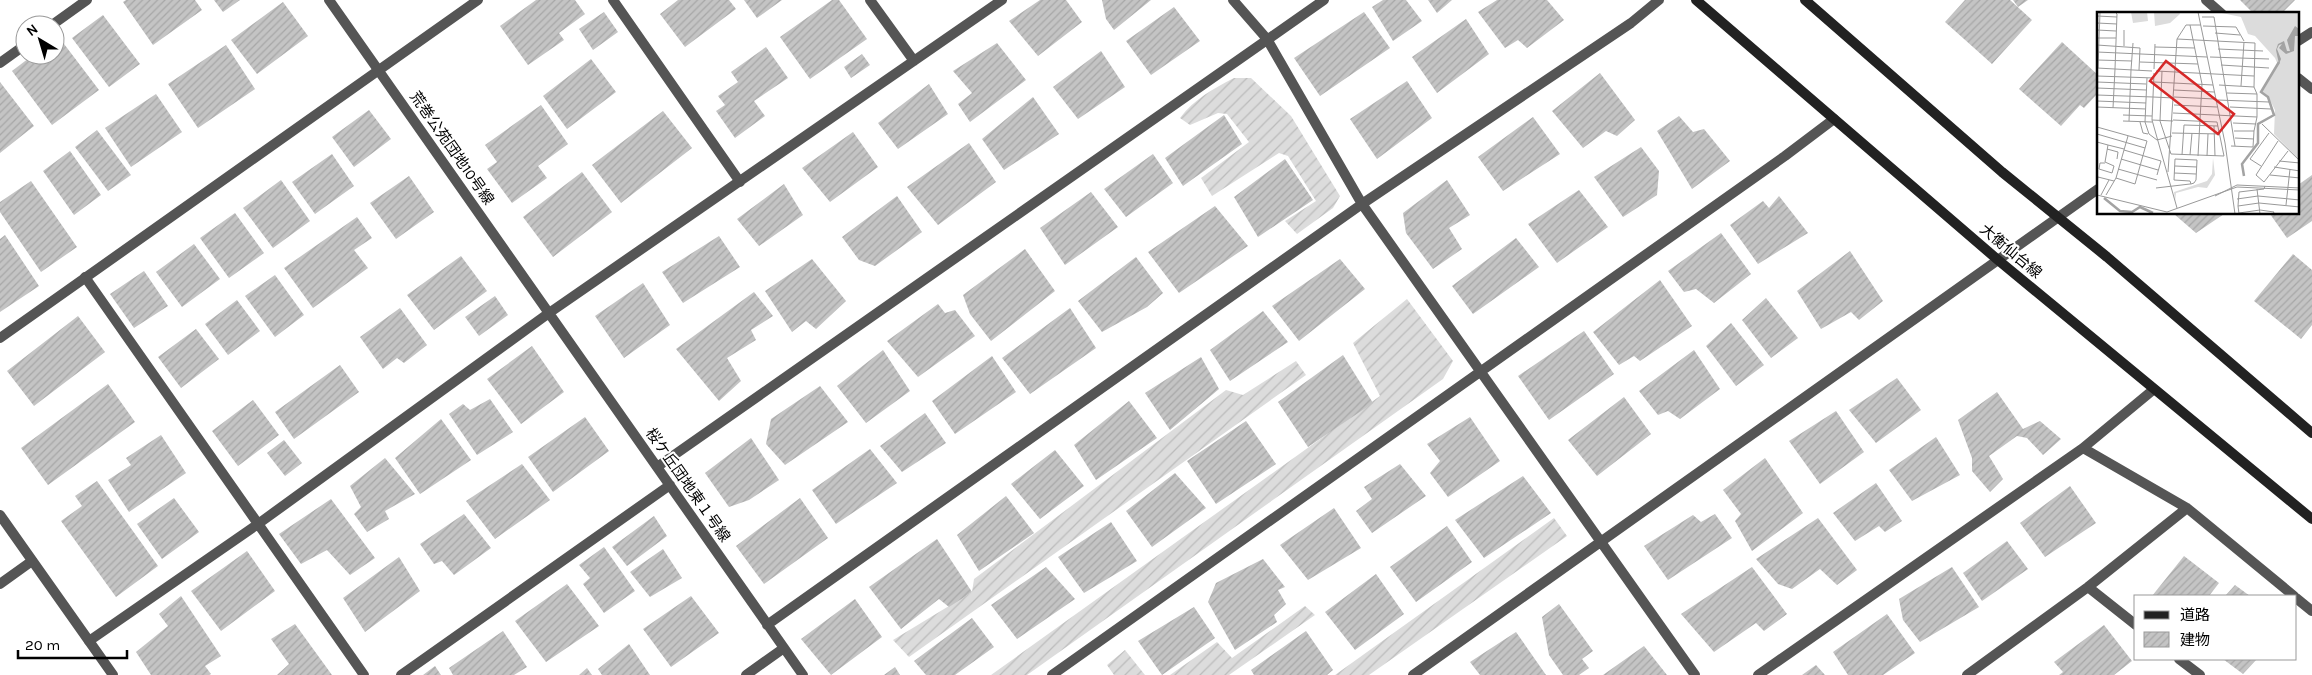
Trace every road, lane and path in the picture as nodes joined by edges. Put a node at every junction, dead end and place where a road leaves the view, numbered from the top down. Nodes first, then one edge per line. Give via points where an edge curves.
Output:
1 (87, 0) edge
2 (329, 0) edge
3 (478, 0) edge
4 (613, 0) edge
5 (870, 0) edge
6 (1002, 0) edge
7 (1234, 0) edge
8 (1324, 0) edge
9 (1659, 0) edge
10 (1696, 0) edge
11 (1805, 0) edge
12 (2206, 0) edge
13 (2220, 12) edge
14 (65, 16) edge
15 (2312, 32) edge
16 (1267, 39) junction
17 (2300, 40) edge
18 (15, 52) edge
19 (914, 60) junction
20 (0, 63) edge
21 (379, 69) junction
22 (2300, 80) edge
23 (2312, 89) edge
24 (1834, 119) junction
25 (740, 182) junction
26 (2097, 190) edge
27 (1362, 204) junction
28 (2057, 218) junction
29 (1998, 260) junction
30 (85, 277) junction
31 (549, 313) junction
32 (0, 338) edge
33 (1480, 371) junction
34 (2153, 390) junction
35 (2312, 433) edge
36 (2083, 448) junction
37 (657, 466) junction
38 (670, 485) junction
39 (2187, 508) junction
40 (0, 515) edge
41 (2312, 519) edge
42 (258, 524) junction
43 (1601, 542) junction
44 (32, 561) junction
45 (0, 584) edge
46 (2088, 587) junction
47 (2293, 595) edge
48 (2297, 599) edge
49 (2312, 611) edge
50 (2134, 623) edge
51 (768, 625) junction
52 (89, 642) junction
53 (784, 648) junction
54 (2180, 660) edge
55 (113, 675) edge
56 (364, 675) edge
57 (401, 675) edge
58 (746, 675) edge
59 (803, 675) edge
60 (1052, 675) edge
61 (1413, 675) edge
62 (1695, 675) edge
63 (1758, 675) edge
64 (1967, 675) edge
65 (2200, 675) edge

1 - 14 street
2 - 21 street, 荒巻公苑団地10号線
3 - 21 street
4 - 25 street
5 - 19 street
6 - 19 street
7 - 16 street
8 - 16 street
9 - 27 street via 1631,23
10 - 24 main road, 大衡仙台線
11 - 28 main road
12 - 13 street
15 - 17 street
16 - 27 street
16 - 37 street
18 - 20 street
19 - 25 street
21 - 30 street
21 - 31 street, 荒巻公苑団地10号線
22 - 23 street
24 - 29 main road, 大衡仙台線
24 - 33 street
25 - 31 street
26 - 28 street
27 - 33 street
27 - 51 street
28 - 29 street
28 - 35 main road
29 - 34 main road, 大衡仙台線
29 - 43 street
30 - 32 street
30 - 42 street
31 - 37 street, 桜ケ丘団地東１号線
31 - 42 street
33 - 43 street
33 - 60 street
34 - 36 street
34 - 41 main road, 大衡仙台線
36 - 39 street
36 - 63 street
37 - 38 street, 桜ケ丘団地東１号線
38 - 51 street, 桜ケ丘団地東１号線
38 - 57 street
39 - 46 street
39 - 47 street
40 - 44 street
42 - 52 street
42 - 56 street
43 - 61 street
43 - 62 street
44 - 45 street
44 - 52 street
46 - 50 street
46 - 64 street
48 - 49 street
51 - 53 street, 桜ケ丘団地東１号線
52 - 55 street
53 - 58 street
53 - 59 street, 桜ケ丘団地東１号線
54 - 65 street

